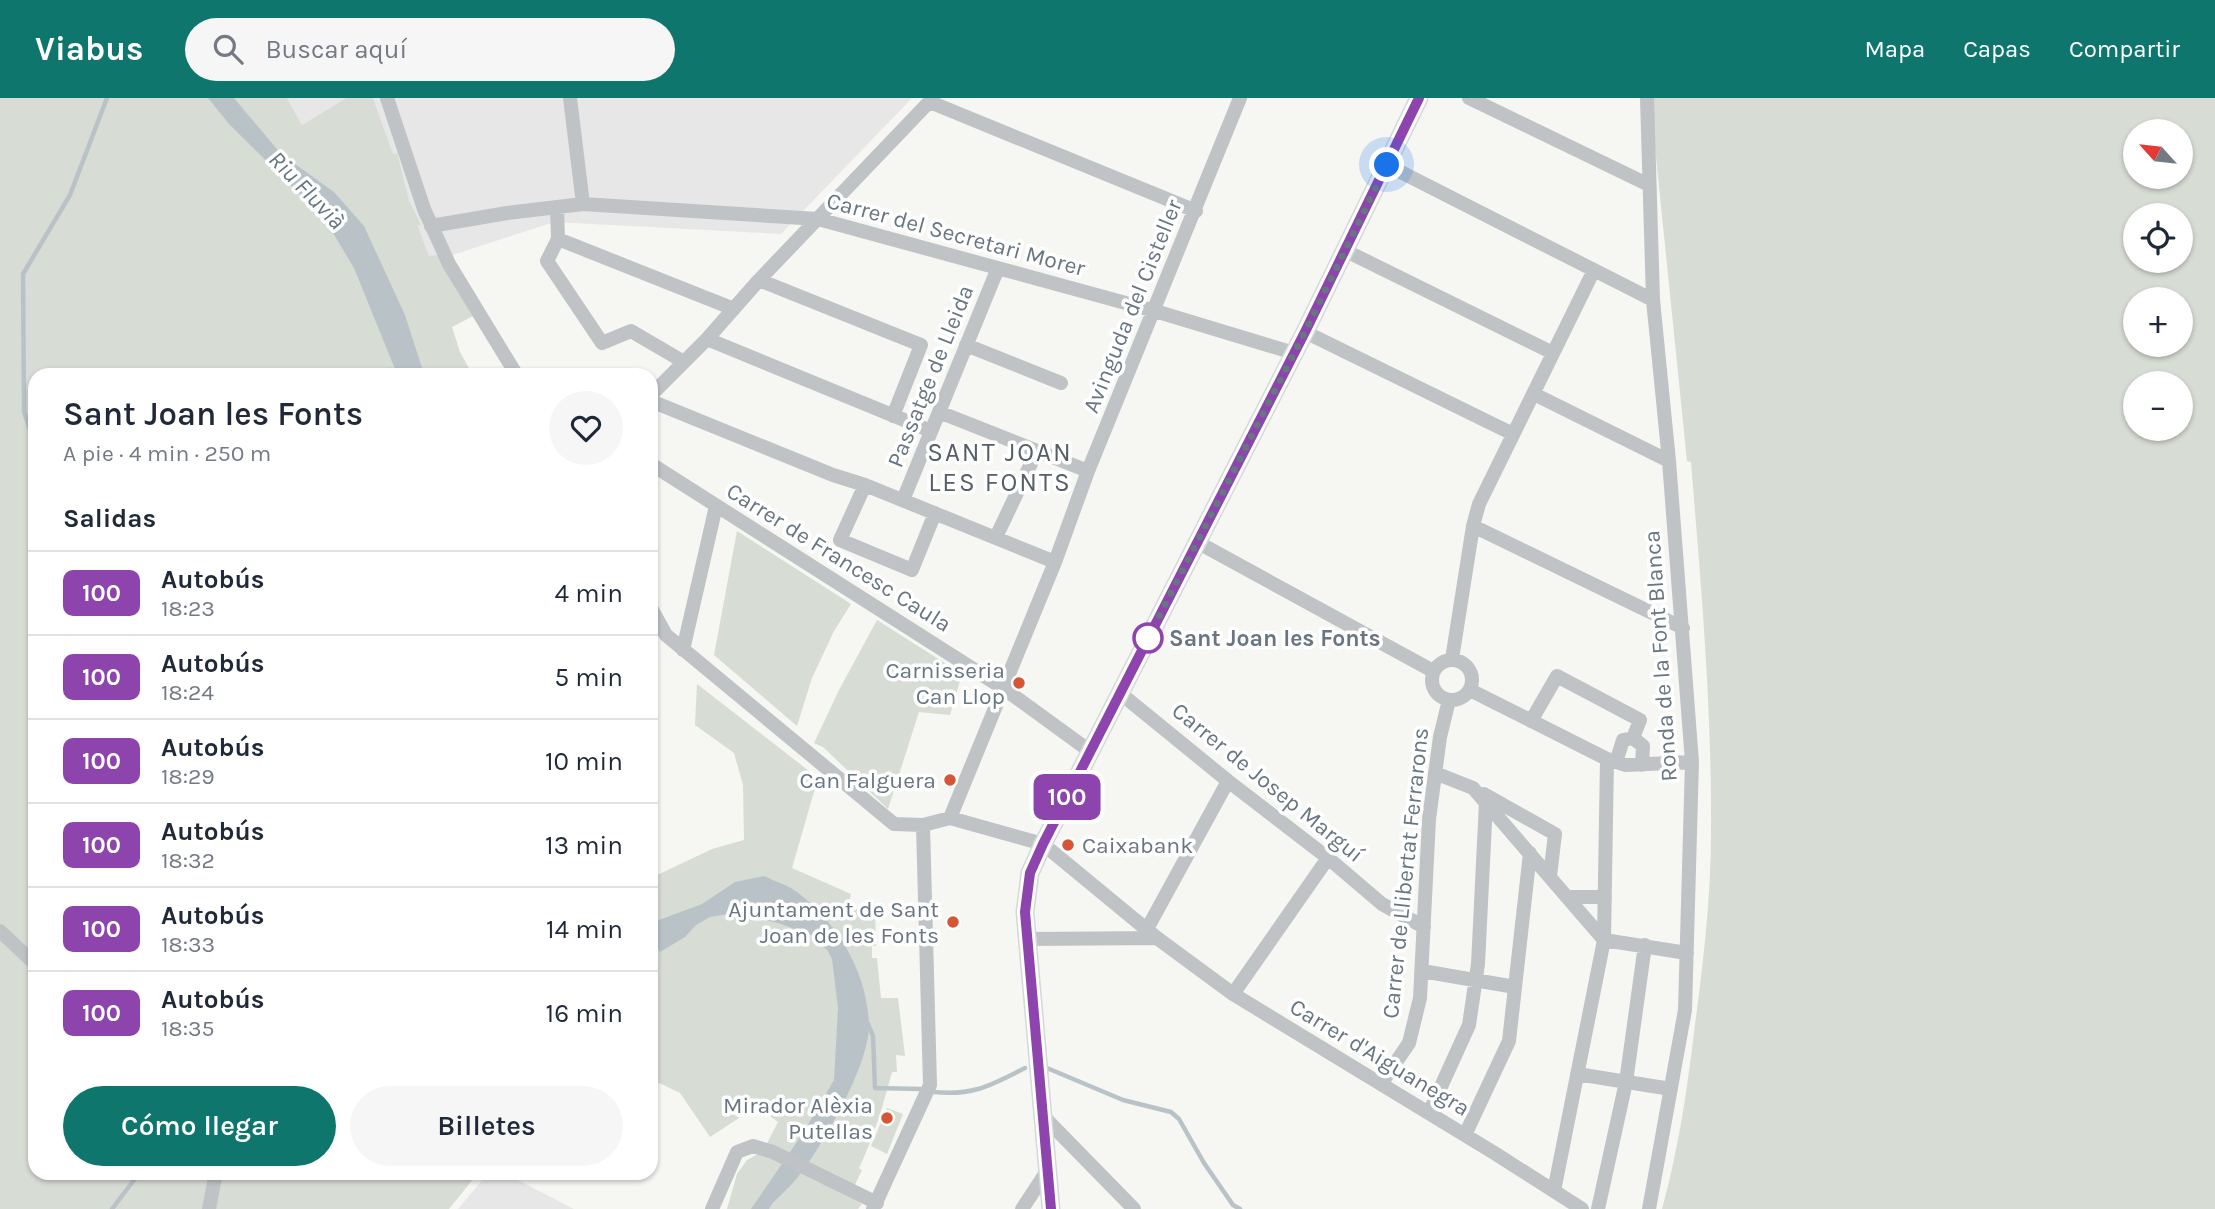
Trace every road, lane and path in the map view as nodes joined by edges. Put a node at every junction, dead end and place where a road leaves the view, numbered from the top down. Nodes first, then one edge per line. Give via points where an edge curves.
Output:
1 (387, 98) edge
2 (570, 98) edge
3 (1240, 98) edge
4 (1419, 98) edge
5 (1469, 98) edge
6 (1647, 98) edge
7 (932, 100) edge
8 (1387, 165) junction
9 (1649, 185) junction
10 (583, 204) junction
11 (557, 207) junction
12 (1196, 211) junction
13 (818, 219) junction
14 (431, 226) junction
15 (558, 239) junction
16 (1344, 250) junction
17 (998, 268) junction
18 (1594, 270) junction
19 (759, 280) junction
20 (1653, 300) junction
21 (734, 309) junction
22 (1155, 311) junction
23 (1305, 332) junction
24 (707, 339) junction
25 (966, 345) junction
26 (1294, 353) junction
27 (1553, 353) junction
28 (684, 362) junction
29 (512, 368) edge
30 (1061, 383) dead end
31 (658, 388) edge
32 (1534, 394) junction
33 (658, 404) edge
34 (939, 412) junction
35 (893, 416) junction
36 (931, 431) junction
37 (1513, 434) junction
38 (1037, 451) junction
39 (1669, 461) junction
40 (658, 469) edge
41 (1088, 471) junction
42 (865, 485) junction
43 (904, 500) junction
44 (716, 506) junction
45 (935, 513) junction
46 (1473, 526) junction
47 (996, 537) junction
48 (1198, 542) junction
49 (1055, 562) junction
50 (658, 621) edge
51 (1683, 628) junction
52 (683, 650) junction
53 (1452, 659) junction
54 (1433, 671) junction
55 (1003, 688) junction
56 (1470, 690) junction
57 (1121, 693) junction
58 (1448, 700) junction
59 (1531, 720) junction
60 (1633, 738) junction
61 (1091, 752) junction
62 (1612, 761) junction
63 (1692, 762) junction
64 (1642, 765) junction
65 (1435, 773) junction
66 (1228, 781) junction
67 (1474, 788) junction
68 (1486, 802) junction
69 (950, 818) junction
70 (923, 825) junction
71 (1043, 844) junction
72 (1530, 853) junction
73 (1328, 858) junction
74 (1550, 876) junction
75 (1569, 897) junction
76 (1605, 897) junction
77 (1424, 927) junction
78 (0, 931) edge
79 (1152, 933) junction
80 (1028, 939) junction
81 (1604, 940) junction
82 (1644, 946) junction
83 (1687, 953) junction
84 (28, 957) edge
85 (1422, 971) junction
86 (1476, 979) junction
87 (1515, 987) junction
88 (1233, 993) junction
89 (1577, 1074) junction
90 (1626, 1082) junction
91 (1381, 1084) junction
92 (1671, 1089) junction
93 (1429, 1114) junction
94 (1044, 1117) junction
95 (1465, 1135) junction
96 (1047, 1171) junction
97 (729, 1172) junction
98 (214, 1180) edge
99 (1554, 1191) junction
100 (872, 1204) edge
101 (1132, 1208) edge
102 (209, 1209) edge
103 (712, 1209) edge
104 (723, 1209) edge
105 (1022, 1209) edge
106 (1051, 1209) edge
107 (1582, 1209) edge
108 (1598, 1209) edge
109 (1649, 1209) edge

1 - 14 street
2 - 10 street
3 - 12 street, Avinguda del Cisteller
4 - 8 street
5 - 9 street
6 - 9 street, Ronda de la Font Blanca
7 - 12 street
7 - 13 street
8 - 16 street
8 - 18 street
9 - 20 street, Ronda de la Font Blanca
10 - 11 street, Carrer del Secretari Morer
10 - 13 street, Carrer del Secretari Morer
11 - 14 street, Carrer del Secretari Morer
11 - 15 street
12 - 22 street, Avinguda del Cisteller
13 - 17 street, Carrer del Secretari Morer
13 - 19 street
14 - 29 street
15 - 21 street
15 - 28 street via 547,261 602,343 631,331
16 - 23 street
16 - 27 street
17 - 22 street, Carrer del Secretari Morer
17 - 25 street, Passatge de Lleida
18 - 20 street
18 - 27 street
19 - 21 street
19 - 35 street via 921,345
20 - 39 street, Ronda de la Font Blanca
21 - 24 street
22 - 26 street, Carrer del Secretari Morer
22 - 41 street, Avinguda del Cisteller
23 - 26 street
23 - 37 street
24 - 28 street
24 - 35 street
25 - 30 street
25 - 34 street, Passatge de Lleida
26 - 48 street
27 - 32 street
28 - 31 street
32 - 37 street
32 - 39 street
33 - 42 street
34 - 36 street, Passatge de Lleida
34 - 38 street
35 - 36 street
36 - 43 street, Passatge de Lleida
37 - 46 street
38 - 41 street
38 - 47 street
39 - 51 street, Ronda de la Font Blanca
40 - 44 street, Carrer de Francesc Caula
41 - 49 street, Avinguda del Cisteller
42 - 43 street
42 - 45 street via 840,540 912,570
43 - 45 street
44 - 52 street
44 - 55 street, Carrer de Francesc Caula
45 - 47 street
46 - 51 street
46 - 53 street
47 - 49 street
48 - 54 street
48 - 57 street
49 - 55 street, Avinguda del Cisteller
50 - 52 street
51 - 63 street, Ronda de la Font Blanca
52 - 70 street via 894,824
53 - 54 street
53 - 56 street via 1465,664 1472,676
54 - 58 street via 1437,694
55 - 61 street, Carrer de Francesc Caula
55 - 69 street, Avinguda del Cisteller
56 - 58 street via 1461,698
56 - 59 street
57 - 61 street
57 - 66 street, Carrer de Josep Marguí
58 - 65 street, Carrer de Llibertat Ferrarons
59 - 60 street via 1557,676 1640,720
59 - 62 street
60 - 62 street via 1623,740
60 - 64 street via 1643,746
61 - 71 street
62 - 64 street
62 - 76 street
63 - 64 street
63 - 83 street, Ronda de la Font Blanca
65 - 67 street
65 - 77 street, Carrer de Llibertat Ferrarons
66 - 73 street, Carrer de Josep Marguí
66 - 79 street
67 - 68 street
67 - 74 street via 1555,834
68 - 72 street
68 - 86 street
69 - 70 street
69 - 71 street
70 - 100 street via 930,1085
71 - 79 street, Carrer d'Aiguanegra
71 - 80 street via 1030,873 1025,912
72 - 74 street
72 - 87 street
73 - 77 street, Carrer de Josep Marguí via 1382,904
73 - 88 street
74 - 75 street
75 - 76 street
75 - 81 street
76 - 81 street
77 - 85 street, Carrer de Llibertat Ferrarons
78 - 84 street
79 - 80 street
79 - 88 street, Carrer d'Aiguanegra
80 - 94 street
81 - 82 street
81 - 89 street
82 - 83 street
82 - 90 street
83 - 92 street, Ronda de la Font Blanca via 1685,1010
85 - 86 street
85 - 91 street, Carrer de Llibertat Ferrarons via 1409,1043
86 - 87 street
86 - 93 street via 1469,1025
87 - 95 street via 1509,1041
88 - 91 street, Carrer d'Aiguanegra
89 - 90 street
89 - 99 street
90 - 92 street
90 - 108 street
91 - 93 street, Carrer d'Aiguanegra
92 - 109 street, Ronda de la Font Blanca
93 - 95 street, Carrer d'Aiguanegra
94 - 96 street
94 - 101 street
95 - 99 street, Carrer d'Aiguanegra
96 - 105 street
96 - 106 street
97 - 100 street via 737,1153 753,1146
97 - 103 street
97 - 104 street
98 - 102 street
99 - 107 street, Carrer d'Aiguanegra

